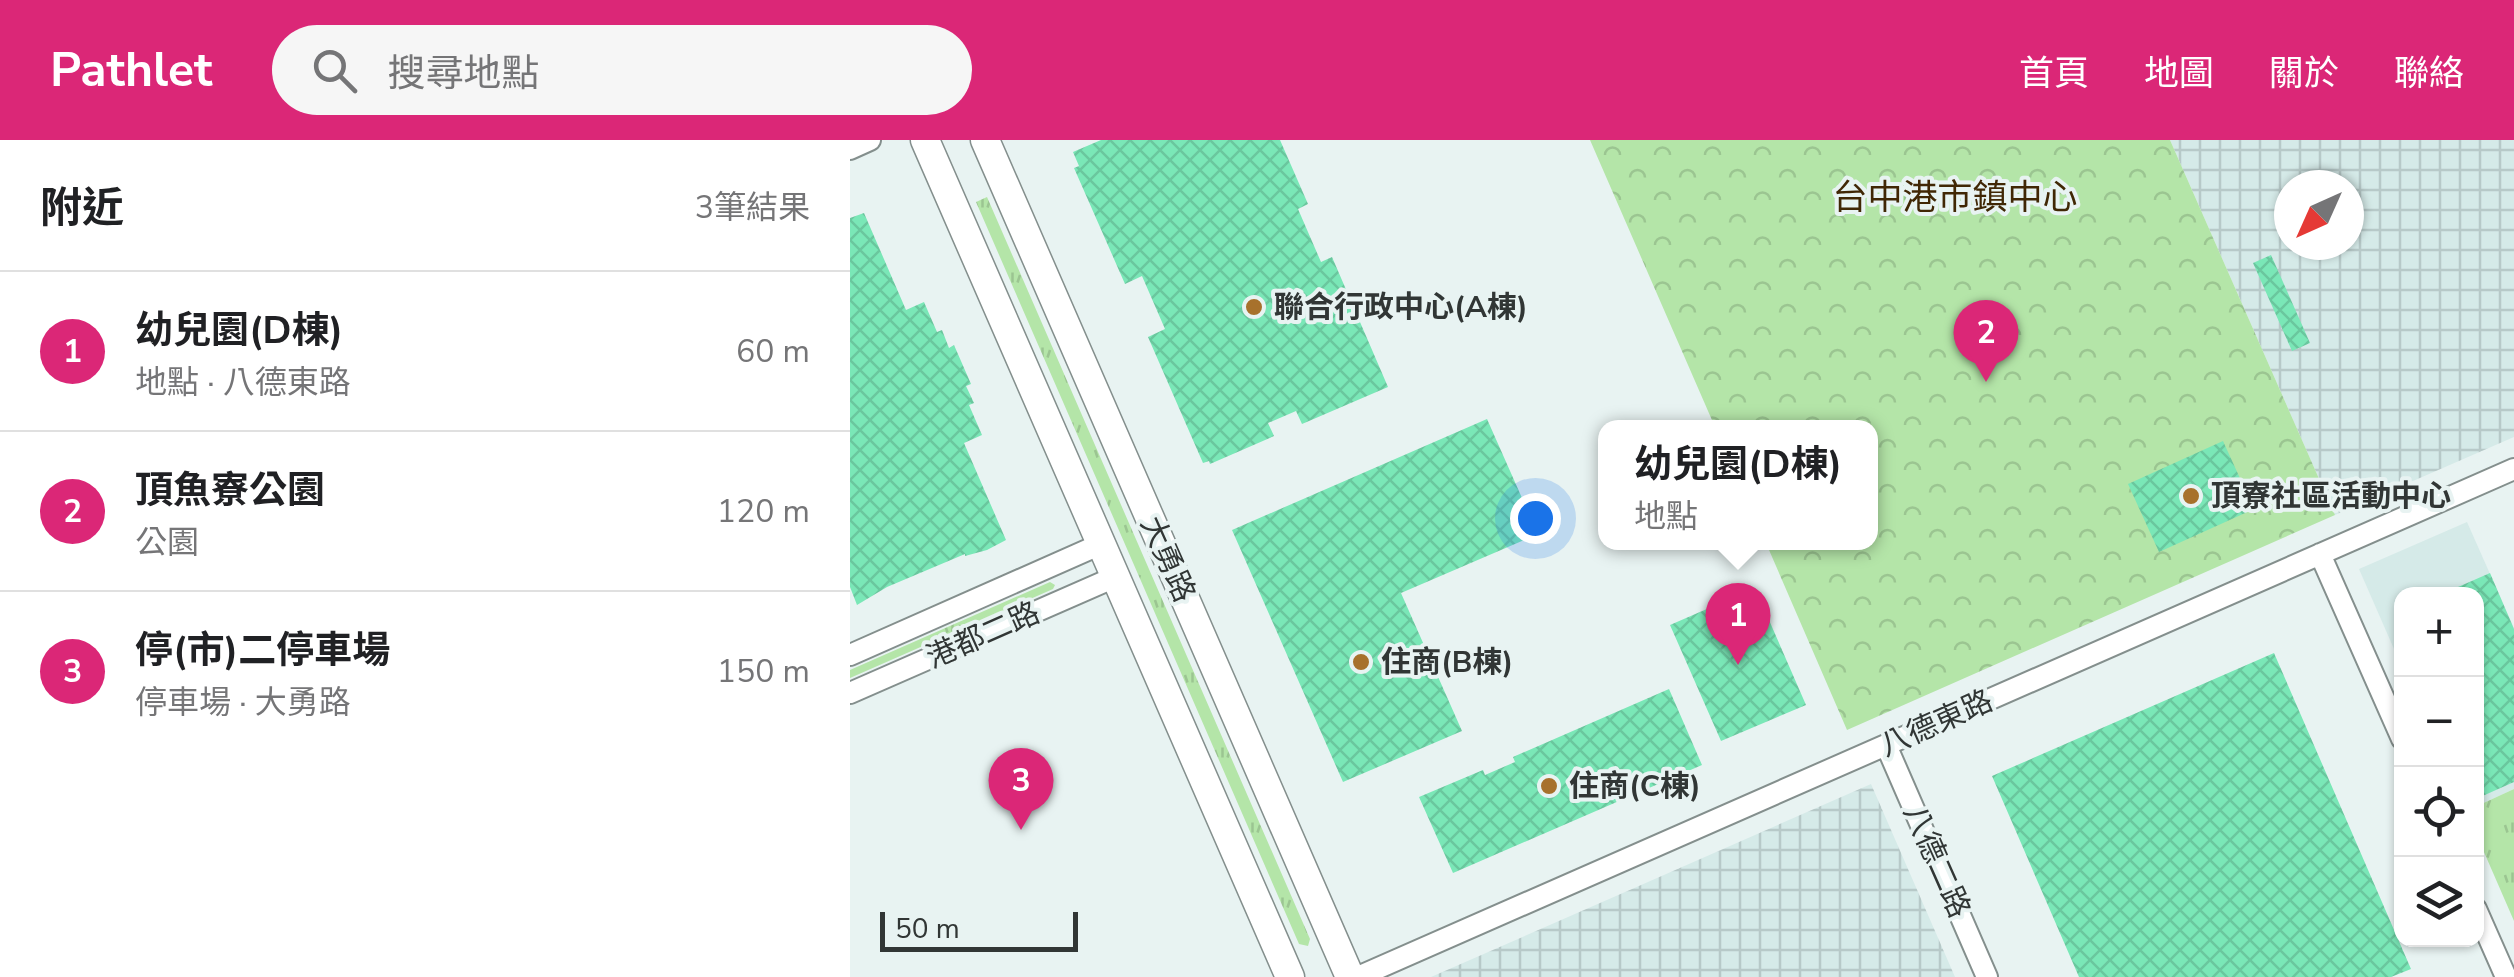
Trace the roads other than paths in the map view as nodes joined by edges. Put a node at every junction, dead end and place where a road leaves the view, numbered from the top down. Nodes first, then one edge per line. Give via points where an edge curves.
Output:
1 (870, 140) edge
2 (926, 140) edge
3 (985, 140) edge
4 (850, 148) edge
5 (2514, 469) edge
6 (1101, 544) junction
7 (2320, 554) junction
8 (1116, 577) junction
9 (850, 655) edge
10 (850, 694) edge
11 (2394, 720) edge
12 (1886, 745) junction
13 (2484, 927) edge
14 (1290, 977) edge
15 (1350, 977) edge
16 (1358, 977) edge
17 (1987, 977) edge
18 (2506, 977) edge

1 - 4 street
2 - 6 street, 大勇路
3 - 15 street, 大勇路
5 - 7 street, 八德東路
6 - 8 street, 大勇路
6 - 9 street, 港都二路
7 - 11 street
7 - 12 street, 八德東路
8 - 10 street, 港都二路
8 - 14 street, 大勇路
12 - 16 street, 八德東路
12 - 17 street, 八德二路
13 - 18 street

